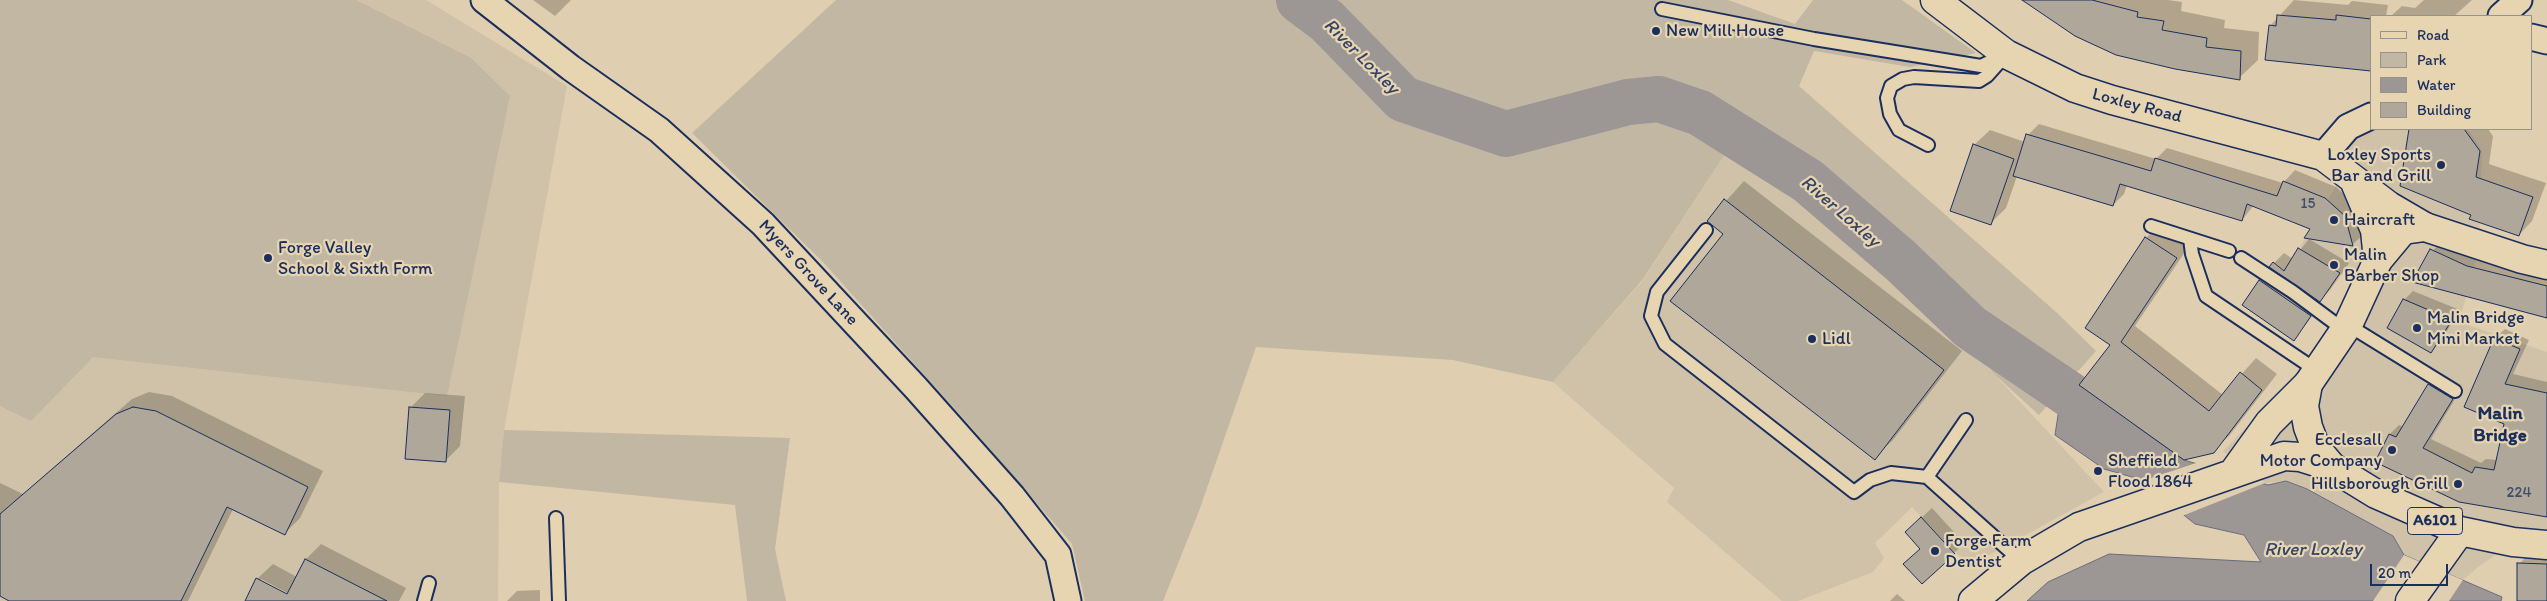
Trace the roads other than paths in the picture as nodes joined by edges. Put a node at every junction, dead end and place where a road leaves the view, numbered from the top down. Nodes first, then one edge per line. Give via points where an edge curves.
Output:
1 (484, 0) edge
2 (1935, 0) edge
3 (2519, 0) edge
4 (1662, 9) dead end
5 (2502, 15) edge
6 (2532, 37) edge
7 (2547, 41) edge
8 (2006, 54) junction
9 (2370, 116) edge
10 (1928, 145) dead end
11 (2323, 156) junction
12 (2354, 179) junction
13 (2150, 226) dead end
14 (2425, 227) junction
15 (1706, 230) dead end
16 (2190, 239) junction
17 (2229, 251) dead end
18 (2241, 258) dead end
19 (2378, 260) junction
20 (2547, 265) edge
21 (2346, 328) junction
22 (2312, 377) junction
23 (2455, 391) dead end
24 (1966, 420) dead end
25 (2332, 468) junction
26 (2233, 473) junction
27 (1927, 476) junction
28 (556, 518) dead end
29 (2460, 532) junction
30 (2547, 546) edge
31 (2021, 561) junction
32 (429, 583) dead end
33 (424, 601) edge
34 (559, 601) edge
35 (1068, 601) edge
36 (1973, 601) edge
37 (2410, 601) edge

1 - 35 street, Myers Grove Lane via 571,68 659,130 763,224 1012,496 1058,555
2 - 8 main road, Loxley Road
3 - 5 street
4 - 8 lane via 1814,39 1981,66
6 - 7 street
8 - 10 lane via 1998,66 1979,81 1914,77 1902,79 1891,86 1887,98 1898,130
8 - 11 main road, Loxley Road via 2075,88 2112,100
9 - 11 street via 2348,127
11 - 12 main road, Loxley Road
12 - 14 main road, Loxley Road via 2389,206
12 - 19 main road via 2375,230
13 - 16 lane
14 - 19 main road, A6101 via 2403,230
14 - 20 main road, Loxley Road
15 - 27 lane via 1657,292 1652,316 1665,344 1854,492 1870,480 1891,473
16 - 17 lane
16 - 22 lane via 2206,296
18 - 21 lane
19 - 21 main road, A6101
21 - 22 main road, A6101
21 - 23 lane
22 - 25 main road, A6101 via 2304,406 2308,427 2316,448
22 - 26 main road via 2269,423
24 - 27 lane
25 - 26 main road via 2300,456 2284,456
25 - 29 main road, A6101 via 2376,494
26 - 31 main road via 2079,527
27 - 31 lane
28 - 34 lane
29 - 30 main road, A6101
29 - 37 main road, A6101
31 - 36 main road
32 - 33 lane

